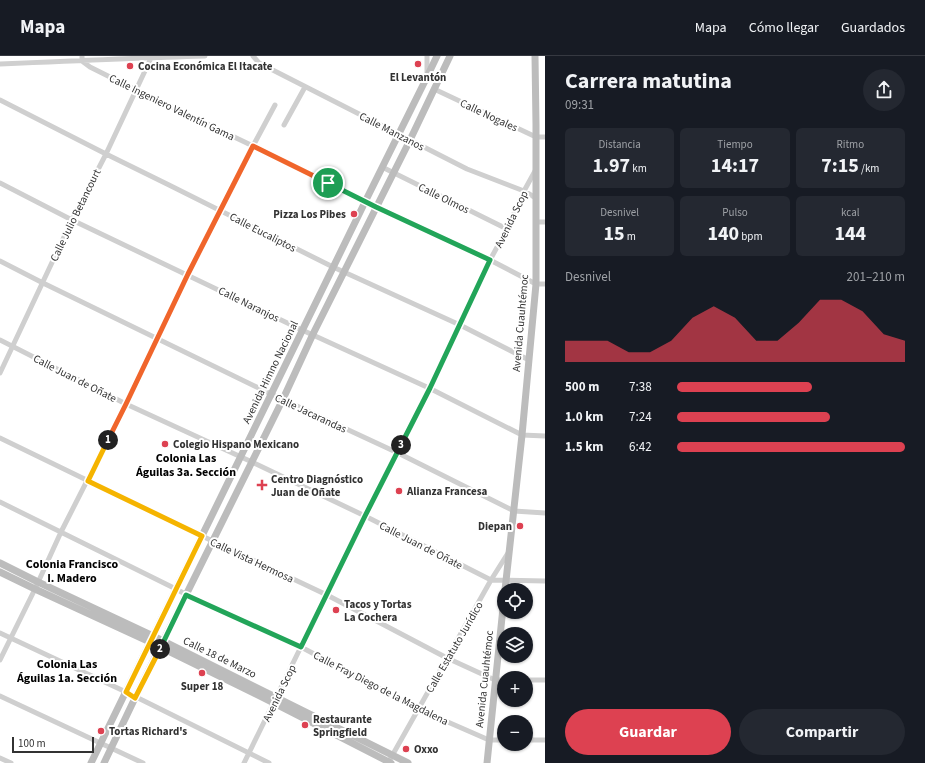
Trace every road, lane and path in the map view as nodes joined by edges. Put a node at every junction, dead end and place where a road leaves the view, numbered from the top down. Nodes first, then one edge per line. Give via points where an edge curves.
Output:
1 (35, 56) edge
2 (205, 56) edge
3 (254, 56) edge
4 (427, 56) edge
5 (437, 56) edge
6 (450, 56) edge
7 (535, 56) edge
8 (120, 57) edge
9 (152, 57) edge
10 (82, 58) edge
11 (35, 63) junction
12 (0, 64) edge
13 (426, 79) junction
14 (305, 87) junction
15 (434, 89) junction
16 (136, 90) junction
17 (0, 100) edge
18 (276, 105) dead end
19 (284, 125) dead end
20 (399, 135) junction
21 (536, 137) junction
22 (545, 137) edge
23 (410, 140) junction
24 (253, 146) junction
25 (106, 154) junction
26 (382, 168) junction
27 (536, 170) junction
28 (394, 174) junction
29 (0, 183) edge
30 (524, 191) junction
31 (536, 198) junction
32 (365, 202) junction
33 (376, 207) junction
34 (220, 210) junction
35 (72, 220) junction
36 (536, 222) junction
37 (545, 222) edge
38 (507, 229) junction
39 (490, 260) junction
40 (0, 261) edge
41 (333, 267) junction
42 (344, 273) junction
43 (188, 274) junction
44 (43, 283) junction
45 (536, 284) junction
46 (545, 284) edge
47 (460, 324) junction
48 (302, 330) junction
49 (313, 334) junction
50 (157, 339) junction
51 (0, 340) edge
52 (13, 346) junction
53 (529, 360) junction
54 (0, 373) edge
55 (430, 388) junction
56 (271, 394) junction
57 (283, 399) junction
58 (126, 404) junction
59 (522, 435) junction
60 (545, 436) edge
61 (0, 438) edge
62 (398, 452) junction
63 (240, 457) junction
64 (252, 462) junction
65 (88, 481) junction
66 (0, 502) edge
67 (514, 511) junction
68 (545, 513) edge
69 (365, 516) junction
70 (61, 532) junction
71 (202, 536) junction
72 (213, 542) junction
73 (509, 552) junction
74 (0, 563) edge
75 (0, 572) edge
76 (491, 580) junction
77 (506, 581) junction
78 (545, 581) edge
79 (36, 585) junction
80 (176, 589) junction
81 (186, 595) junction
82 (327, 595) junction
83 (502, 619) edge
84 (0, 633) edge
85 (10, 638) junction
86 (152, 639) junction
87 (162, 644) junction
88 (301, 647) junction
89 (448, 658) junction
90 (0, 660) edge
91 (495, 680) junction
92 (533, 680) edge
93 (545, 680) edge
94 (126, 692) junction
95 (0, 696) edge
96 (135, 698) junction
97 (275, 700) junction
98 (418, 709) junction
99 (489, 740) junction
100 (497, 740) edge
101 (533, 740) edge
102 (545, 740) edge
103 (101, 743) junction
104 (112, 748) junction
105 (249, 753) junction
106 (0, 758) edge
107 (390, 761) edge
108 (11, 763) edge
109 (91, 763) edge
110 (104, 763) edge
111 (143, 763) edge
112 (244, 763) edge
113 (269, 763) edge
114 (408, 763) edge
115 (487, 763) edge

1 - 11 street
2 - 9 street
3 - 14 street, Calle Manzanos via 259,63
4 - 13 street
5 - 13 main road, Avenida Himno Nacional
6 - 15 main road, Avenida Himno Nacional
7 - 21 main road, Avenida Cuauhtémoc
8 - 9 street
8 - 10 street
9 - 16 street, Calle Julio Betancourt
10 - 11 street
10 - 16 street, Calle Ingeniero Valentín Gama via 90,67
11 - 12 street
13 - 20 main road, Avenida Himno Nacional
14 - 19 street
14 - 20 street, Calle Manzanos
15 - 21 street, Calle Nogales
15 - 23 main road, Avenida Himno Nacional
16 - 24 street, Calle Ingeniero Valentín Gama
16 - 25 street, Calle Julio Betancourt
17 - 25 street, Calle Eucaliptos
18 - 24 street
20 - 23 street, Calle Manzanos
20 - 26 main road, Avenida Himno Nacional
21 - 22 street, Calle Nogales
21 - 27 main road, Avenida Cuauhtémoc
23 - 28 main road, Avenida Himno Nacional
23 - 30 street, Calle Manzanos via 466,170
24 - 32 street, Calle Ingeniero Valentín Gama
24 - 34 street
25 - 34 street, Calle Eucaliptos
25 - 35 street, Calle Julio Betancourt
26 - 28 street, Calle Olmos
26 - 32 main road, Avenida Himno Nacional
27 - 30 street, Avenida Scop
27 - 31 main road, Avenida Cuauhtémoc
28 - 33 main road, Avenida Himno Nacional
28 - 38 street, Calle Olmos
29 - 35 street, Calle Naranjos
30 - 31 street, Calle Manzanos
30 - 38 street, Avenida Scop
31 - 36 main road, Avenida Cuauhtémoc
32 - 33 street, Calle Ingeniero Valentín Gama
32 - 41 main road, Avenida Himno Nacional
33 - 39 street, Calle Ingeniero Valentín Gama
33 - 42 main road, Avenida Himno Nacional
34 - 41 street, Calle Eucaliptos
34 - 43 street
35 - 43 street, Calle Naranjos
35 - 44 street, Calle Julio Betancourt
36 - 37 street
36 - 45 main road, Avenida Cuauhtémoc
38 - 39 street, Avenida Scop
39 - 45 street, Calle Ingeniero Valentín Gama
39 - 47 street, Avenida Scop
40 - 44 street, Calle Jacarandas
41 - 42 street, Calle Eucaliptos
41 - 48 main road, Avenida Himno Nacional
42 - 47 street, Calle Eucaliptos
42 - 49 main road, Avenida Himno Nacional
43 - 48 street, Calle Naranjos
43 - 50 street
44 - 50 street, Calle Jacarandas
44 - 52 street, Calle Julio Betancourt
45 - 46 street, Calle Ingeniero Valentín Gama
45 - 53 main road, Avenida Cuauhtémoc
47 - 53 street, Calle Eucaliptos
47 - 55 street, Avenida Scop
48 - 49 street, Calle Naranjos
48 - 56 main road, Avenida Himno Nacional
49 - 55 street, Calle Naranjos
49 - 57 main road, Avenida Himno Nacional
50 - 56 street, Calle Jacarandas
50 - 58 street
51 - 52 street, Calle Juan de Oñate
52 - 54 street, Calle Julio Betancourt
52 - 58 street, Calle Juan de Oñate
53 - 59 main road, Avenida Cuauhtémoc
55 - 59 street, Calle Naranjos
55 - 62 street, Avenida Scop
56 - 57 street, Calle Jacarandas
56 - 63 main road, Avenida Himno Nacional
57 - 62 street, Calle Jacarandas
57 - 64 main road, Avenida Himno Nacional
58 - 63 street, Calle Juan de Oñate
58 - 65 street
59 - 60 street, Calle Naranjos
59 - 67 main road, Avenida Cuauhtémoc
61 - 65 street, Calle Vista Hermosa
62 - 67 street, Calle Jacarandas
62 - 69 street, Avenida Scop
63 - 64 street, Calle Juan de Oñate
63 - 71 main road, Avenida Himno Nacional
64 - 69 street, Calle Juan de Oñate
64 - 72 main road, Avenida Himno Nacional
65 - 70 street
65 - 71 street, Calle Vista Hermosa
66 - 70 street, Calle Fray Diego de la Magdalena
67 - 68 street
67 - 73 main road, Avenida Cuauhtémoc
69 - 76 street, Calle Juan de Oñate
69 - 82 street, Avenida Scop
70 - 79 street
70 - 80 street, Calle Fray Diego de la Magdalena
71 - 72 street, Calle Vista Hermosa
71 - 80 main road, Avenida Himno Nacional
72 - 81 main road, Avenida Himno Nacional
72 - 82 street, Calle Vista Hermosa
73 - 76 street, Calle Estatuto Jurídico
73 - 77 main road, Avenida Cuauhtémoc
74 - 79 main road, Calle 18 de Marzo
75 - 79 main road, Calle 18 de Marzo
76 - 77 street, Calle Juan de Oñate
76 - 89 street, Calle Estatuto Jurídico
77 - 78 street, Calle Juan de Oñate
79 - 85 street
79 - 86 main road, Calle 18 de Marzo
80 - 81 street, Calle Fray Diego de la Magdalena
80 - 86 main road, Avenida Himno Nacional
81 - 87 main road, Avenida Himno Nacional
81 - 88 street, Calle Fray Diego de la Magdalena
82 - 88 street, Avenida Scop
82 - 89 street, Calle Vista Hermosa
83 - 91 main road, Avenida Cuauhtémoc
84 - 85 street
85 - 90 street
85 - 94 street
86 - 87 main road, Calle 18 de Marzo
86 - 94 main road, Avenida Himno Nacional
87 - 96 main road, Avenida Himno Nacional
87 - 97 main road, Calle 18 de Marzo
88 - 97 street, Avenida Scop
88 - 98 street, Calle Fray Diego de la Magdalena
89 - 91 street, Calle Vista Hermosa
89 - 98 street, Calle Estatuto Jurídico
91 - 99 main road, Avenida Cuauhtémoc
92 - 93 street
94 - 96 street
94 - 103 main road, Avenida Himno Nacional
95 - 103 street
96 - 104 main road, Avenida Himno Nacional
96 - 105 street
97 - 105 street, Avenida Scop
97 - 107 main road, Calle 18 de Marzo
98 - 99 street, Calle Fray Diego de la Magdalena
98 - 107 street, Calle Estatuto Jurídico
99 - 100 street, Calle Fray Diego de la Magdalena
99 - 115 main road, Avenida Cuauhtémoc
101 - 102 street
103 - 104 street
103 - 109 main road, Avenida Himno Nacional
104 - 110 main road, Avenida Himno Nacional
104 - 111 street
105 - 112 street, Avenida Scop
105 - 113 street
106 - 108 street
107 - 114 main road, Calle 18 de Marzo

